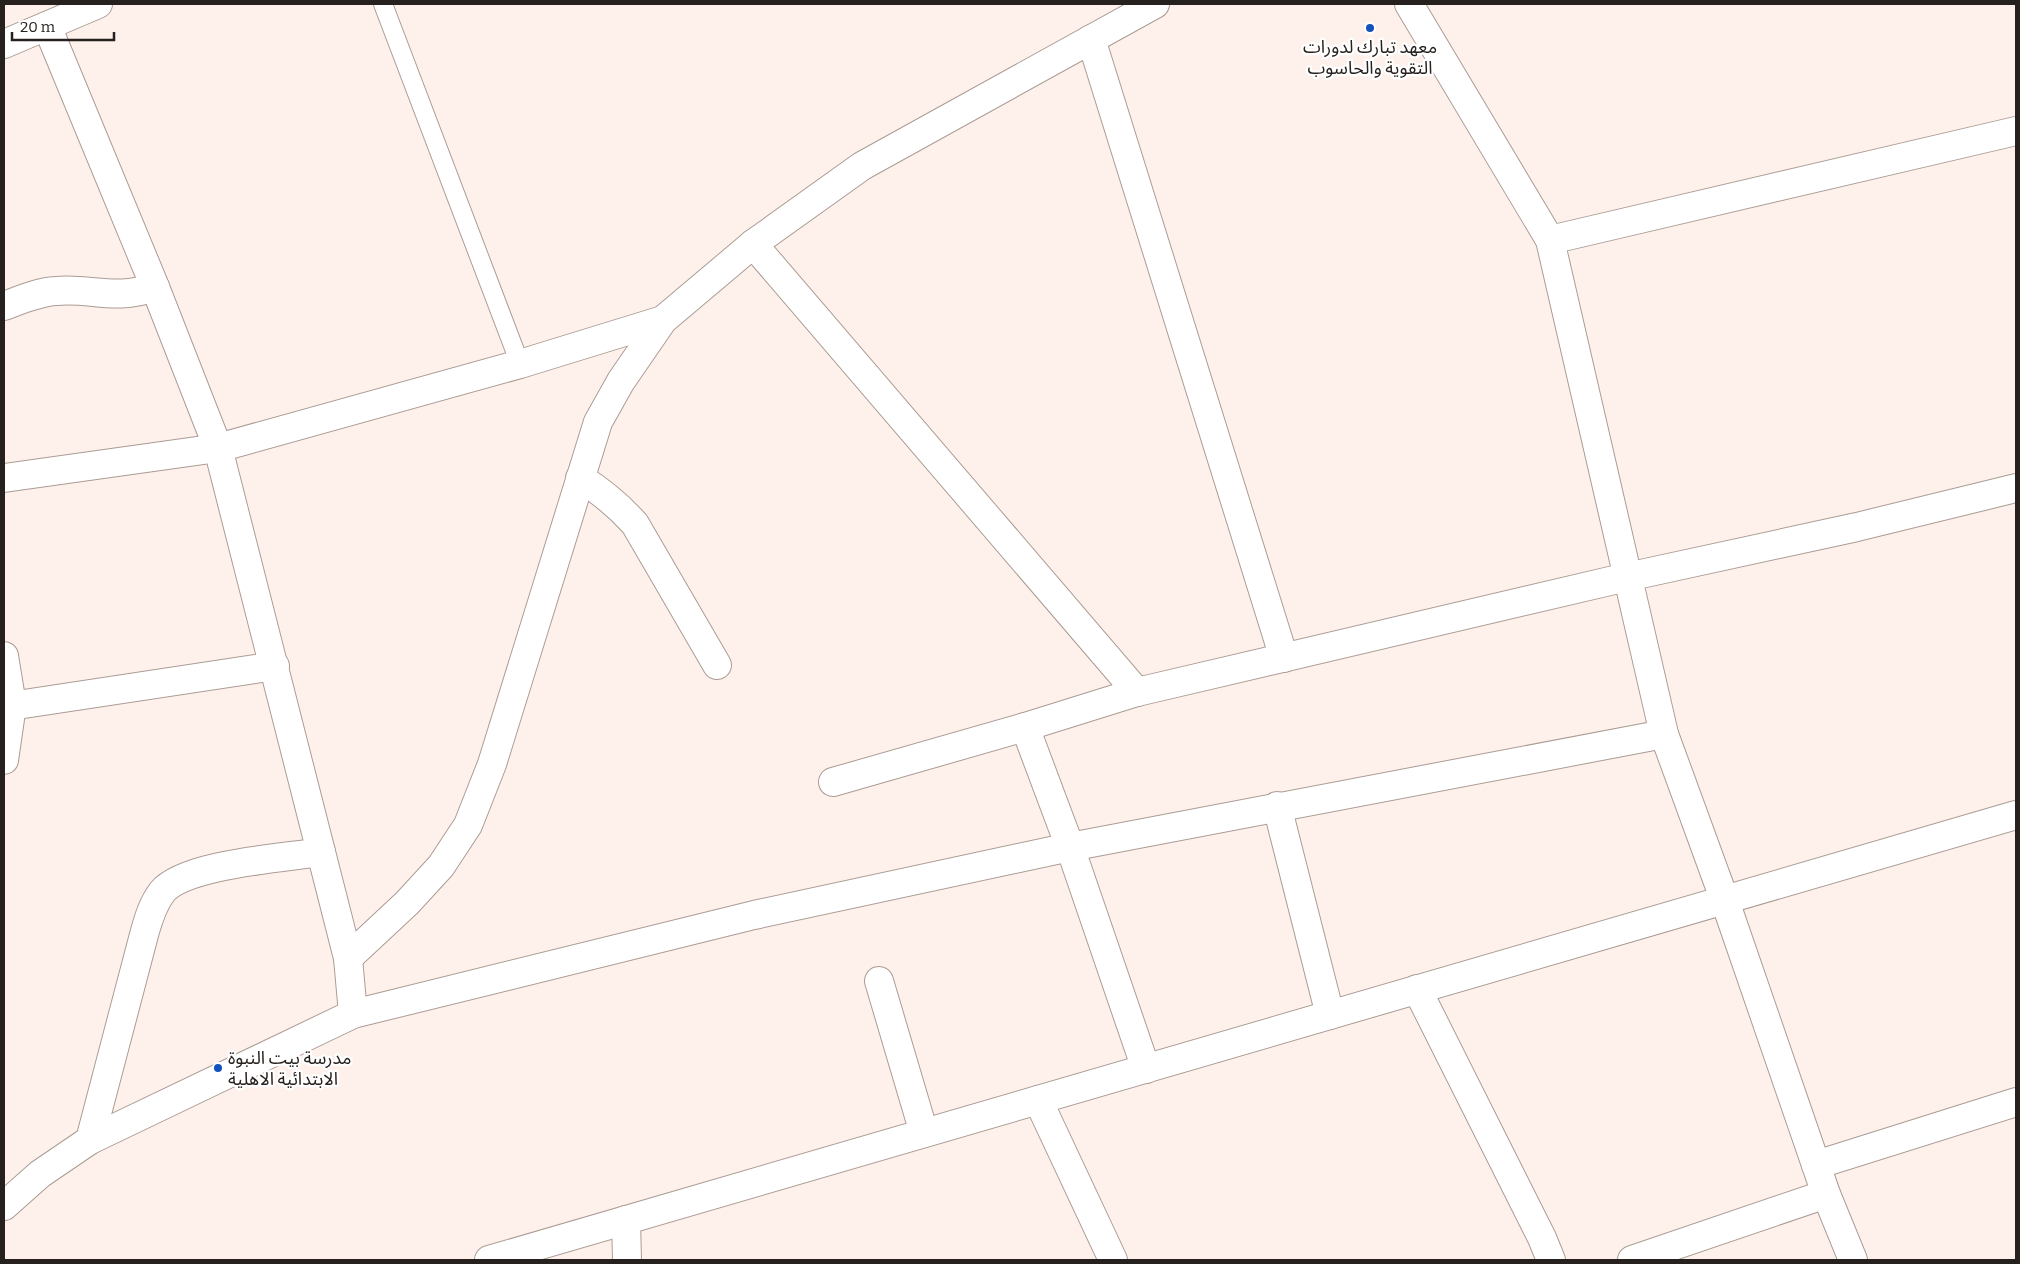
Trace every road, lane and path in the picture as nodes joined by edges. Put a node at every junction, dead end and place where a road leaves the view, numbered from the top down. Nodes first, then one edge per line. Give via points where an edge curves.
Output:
1 (98, 4) edge
2 (383, 4) edge
3 (1155, 4) edge
4 (1409, 4) edge
5 (46, 26) junction
6 (1090, 39) junction
7 (4, 44) edge
8 (2016, 131) edge
9 (1550, 240) junction
10 (753, 244) junction
11 (155, 287) junction
12 (4, 306) edge
13 (663, 320) junction
14 (520, 364) junction
15 (218, 448) junction
16 (4, 478) edge
17 (580, 478) junction
18 (2016, 488) edge
19 (1627, 577) junction
20 (4, 656) edge
21 (1284, 658) junction
22 (717, 665) dead end
23 (275, 666) junction
24 (1137, 692) junction
25 (8, 706) edge
26 (1025, 728) junction
27 (1664, 734) junction
28 (4, 760) edge
29 (833, 782) dead end
30 (1277, 806) junction
31 (2016, 815) edge
32 (1070, 847) junction
33 (322, 852) junction
34 (1725, 901) junction
35 (348, 958) junction
36 (879, 981) dead end
37 (1417, 989) junction
38 (353, 1014) junction
39 (1330, 1015) junction
40 (1146, 1069) junction
41 (1038, 1100) junction
42 (2016, 1102) edge
43 (924, 1133) junction
44 (90, 1140) junction
45 (1816, 1165) junction
46 (1826, 1194) junction
47 (4, 1206) edge
48 (626, 1220) junction
49 (489, 1260) edge
50 (627, 1260) edge
51 (1113, 1260) edge
52 (1551, 1260) edge
53 (1632, 1260) edge
54 (1853, 1260) edge

1 - 5 street
2 - 14 lane
3 - 6 street
4 - 9 street
5 - 7 street
5 - 11 street
6 - 10 street via 862,166
6 - 21 street
8 - 9 street
9 - 19 street
10 - 13 street
10 - 24 street
11 - 12 street via 121,295 56,291
11 - 15 street
13 - 14 street
13 - 17 street via 621,381 598,422
14 - 15 street
15 - 16 street
15 - 23 street
17 - 22 street via 600,490 635,524
17 - 35 street via 492,764 468,825 441,866
18 - 19 street via 1857,527
19 - 21 street
19 - 27 street
20 - 25 street
21 - 24 street
23 - 25 street
23 - 33 street
24 - 26 street
25 - 28 street
26 - 29 street
26 - 32 street
27 - 30 street
27 - 34 street
30 - 32 street
30 - 39 street
31 - 34 street
32 - 38 street via 754,915
32 - 40 street
33 - 35 street
33 - 44 street via 199,871 179,878 163,891 152,908 145,931
34 - 37 street
34 - 45 street
35 - 38 street
36 - 43 street
37 - 39 street
37 - 52 street
38 - 44 street
39 - 40 street
40 - 41 street
41 - 43 street
41 - 51 street
42 - 45 street
43 - 48 street
44 - 47 street via 40,1174
45 - 46 street
46 - 53 street
46 - 54 street
48 - 49 street
48 - 50 street

